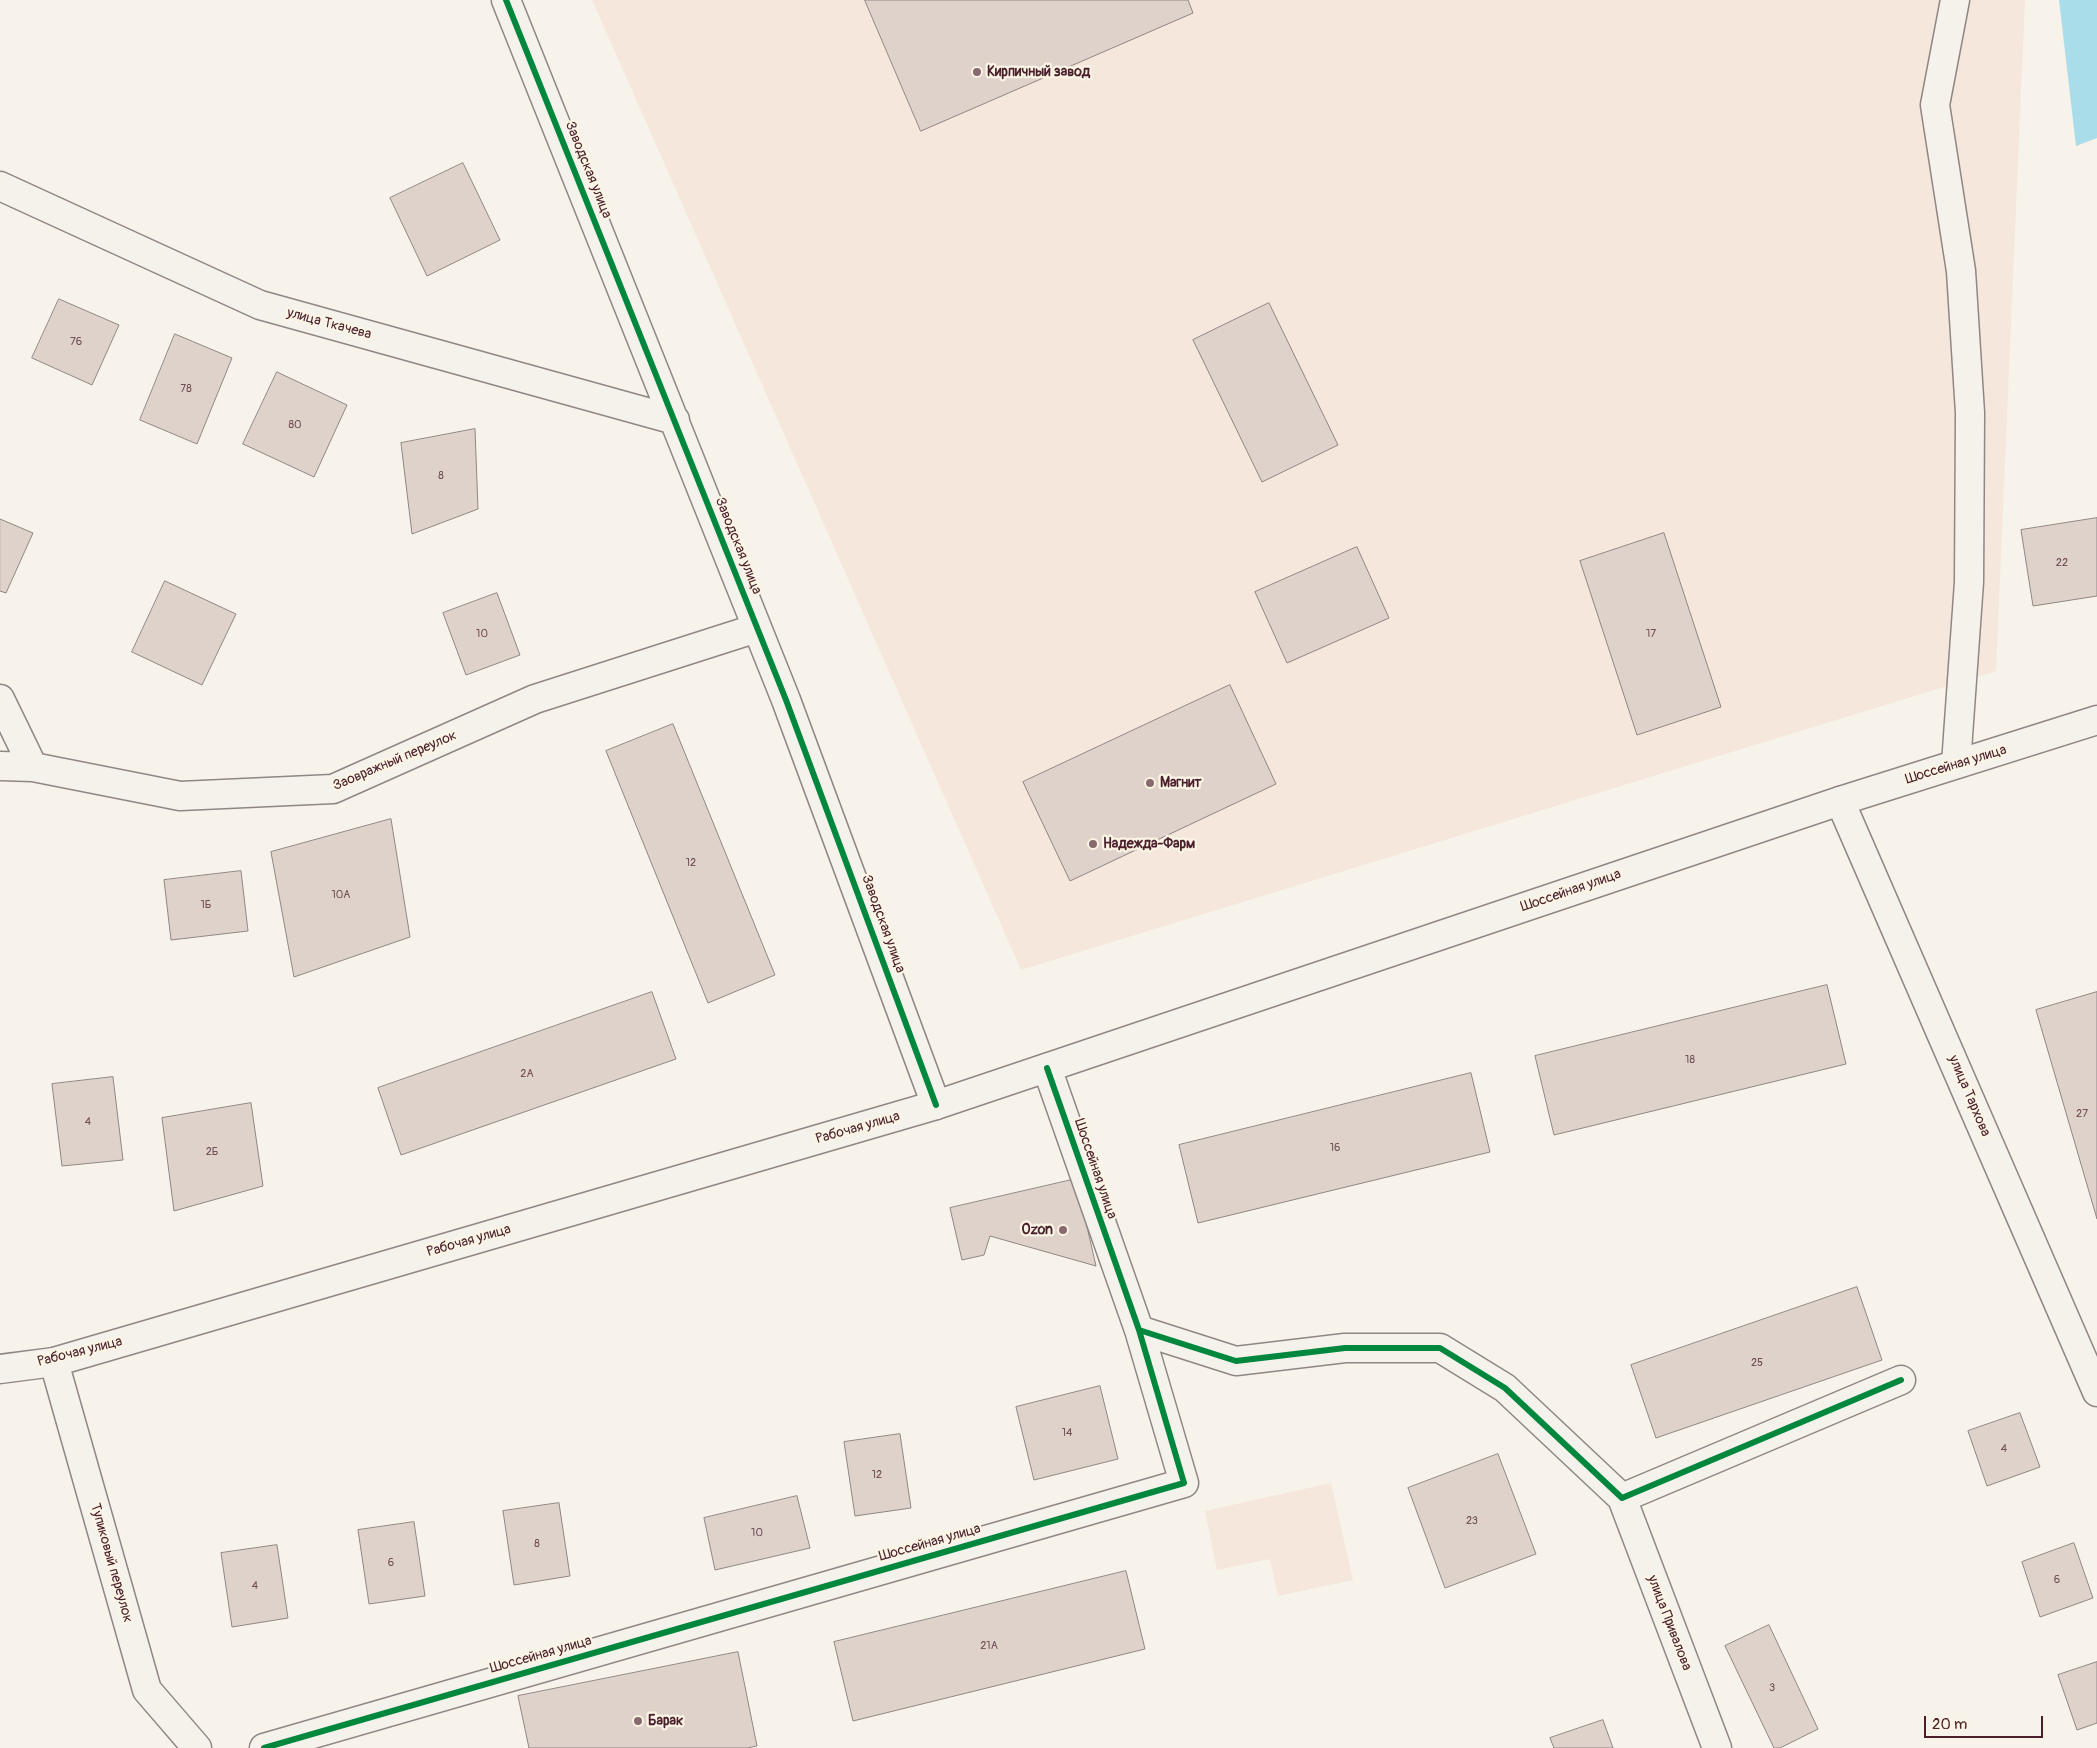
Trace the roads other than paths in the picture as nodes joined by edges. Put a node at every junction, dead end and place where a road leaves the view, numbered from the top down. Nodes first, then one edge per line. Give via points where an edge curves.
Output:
1 (506, 0) edge
2 (1956, 0) edge
3 (0, 186) edge
4 (675, 420) junction
5 (757, 628) junction
6 (0, 700) edge
7 (2097, 720) edge
8 (1956, 764) junction
9 (0, 766) edge
10 (33, 767) junction
11 (1840, 800) junction
12 (1047, 1068) junction
13 (936, 1105) junction
14 (1139, 1330) junction
15 (54, 1362) junction
16 (0, 1369) edge
17 (1901, 1380) dead end
18 (2097, 1392) edge
19 (1622, 1498) junction
20 (197, 1748) edge
21 (264, 1748) edge
22 (1717, 1748) edge

1 - 4 street, Заводская улица
2 - 8 street via 1935,105 1961,271 1970,413 1969,582
3 - 4 street, улица Ткачева via 260,305
4 - 5 street, Заводская улица
5 - 10 street, Заовражный переулок via 535,699 333,789 180,796
5 - 13 street, Заводская улица
6 - 10 street
7 - 8 street, Шоссейная улица
8 - 11 street, Шоссейная улица
9 - 10 street, Заовражный переулок
11 - 12 street, Шоссейная улица
11 - 18 street, улица Тархова
12 - 13 street, Шоссейная улица
12 - 14 street, Шоссейная улица
13 - 15 street, Рабочая улица
14 - 19 street via 1236,1360 1344,1348 1440,1348 1505,1388
14 - 21 street, Шоссейная улица via 1184,1482
15 - 16 street, Рабочая улица
15 - 20 street, Тупиковый переулок via 147,1690
17 - 19 street
19 - 22 street, улица Привалова

